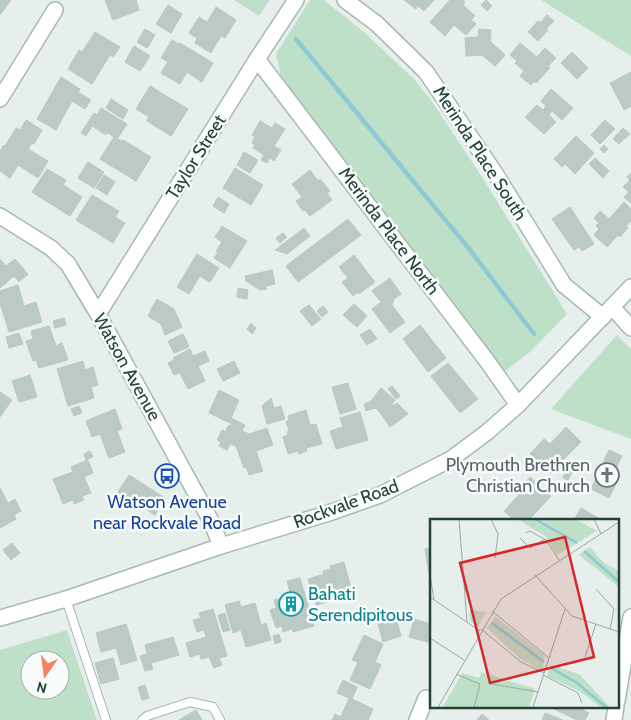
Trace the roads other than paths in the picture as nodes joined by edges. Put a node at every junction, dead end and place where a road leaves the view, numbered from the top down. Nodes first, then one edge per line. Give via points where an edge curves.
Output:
1 (296, 0) edge
2 (346, 0) edge
3 (55, 10) dead end
4 (257, 59) junction
5 (0, 99) edge
6 (0, 216) edge
7 (631, 287) edge
8 (608, 312) junction
9 (98, 314) junction
10 (631, 328) edge
11 (518, 405) junction
12 (221, 546) junction
13 (66, 599) junction
14 (631, 617) edge
15 (0, 618) edge
16 (618, 696) edge
17 (426, 698) dead end
18 (106, 720) edge
19 (142, 720) edge
20 (220, 720) edge
21 (417, 720) edge

1 - 4 street, Taylor Street
2 - 8 street, Merinda Place South via 426,72 495,173 564,284
3 - 5 street
4 - 9 street, Taylor Street
4 - 11 street, Merinda Place North
6 - 9 street, Watson Avenue via 50,248 68,264
7 - 8 street, Rockvale Road
8 - 10 street, Merinda Place South
8 - 11 street, Rockvale Road
9 - 12 street, Watson Avenue via 211,520
11 - 12 street, Rockvale Road via 450,459 380,495
12 - 13 street, Rockvale Road
13 - 15 street, Rockvale Road
13 - 18 lane
14 - 16 street
17 - 21 street
19 - 20 lane via 190,702 213,707

